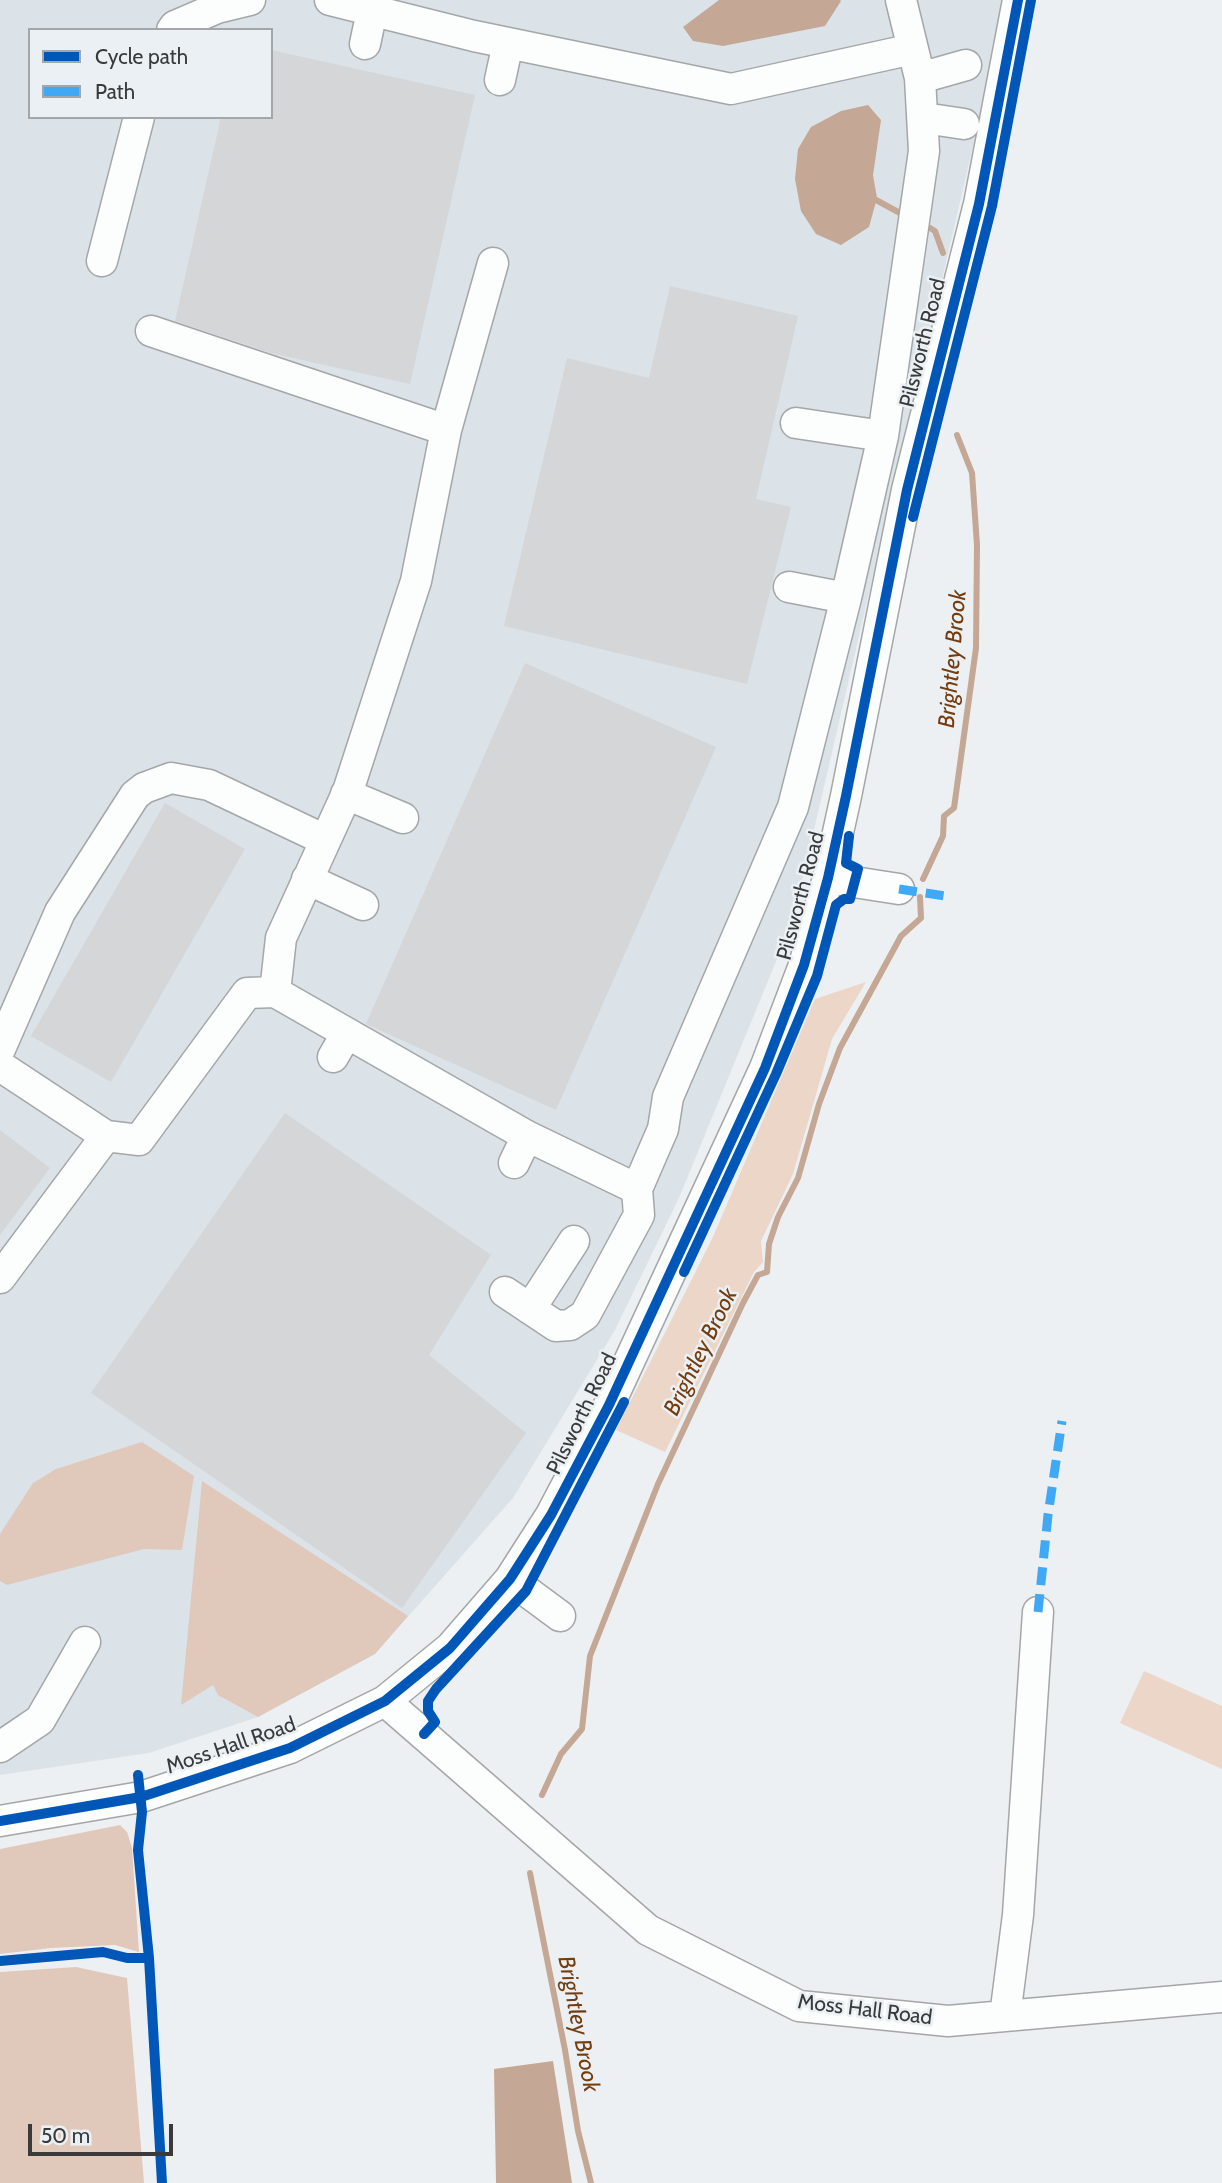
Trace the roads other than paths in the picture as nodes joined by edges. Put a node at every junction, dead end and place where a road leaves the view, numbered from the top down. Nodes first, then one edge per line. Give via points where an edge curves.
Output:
1 (250, 0) edge
2 (330, 0) edge
3 (901, 0) edge
4 (1018, 0) edge
5 (372, 10) junction
6 (173, 28) edge
7 (508, 43) junction
8 (365, 44) dead end
9 (913, 50) junction
10 (966, 65) dead end
11 (920, 78) junction
12 (500, 80) dead end
13 (924, 118) junction
14 (138, 119) edge
15 (964, 124) dead end
16 (102, 261) dead end
17 (493, 263) dead end
18 (151, 331) dead end
19 (796, 423) dead end
20 (446, 430) junction
21 (883, 436) junction
22 (789, 587) dead end
23 (846, 598) junction
24 (346, 794) junction
25 (403, 818) dead end
26 (325, 840) junction
27 (828, 878) junction
28 (307, 879) junction
29 (899, 889) dead end
30 (363, 905) dead end
31 (275, 992) junction
32 (0, 1049) edge
33 (0, 1066) edge
34 (106, 1136) junction
35 (527, 1136) junction
36 (514, 1163) dead end
37 (637, 1189) junction
38 (575, 1241) dead end
39 (0, 1278) edge
40 (505, 1292) dead end
41 (530, 1309) junction
42 (510, 1579) junction
43 (1038, 1612) dead end
44 (559, 1616) dead end
45 (85, 1642) dead end
46 (385, 1701) junction
47 (0, 1747) edge
48 (0, 1821) edge
49 (1222, 1997) edge
50 (1005, 2016) junction

1 - 6 street via 217,8
2 - 5 street
3 - 9 street
4 - 27 street, Pilsworth Road via 979,204 907,490
5 - 7 street
5 - 8 street
7 - 9 street via 730,89
7 - 12 street
9 - 11 street
10 - 11 street
11 - 13 street
13 - 15 street
13 - 21 street via 924,151
14 - 16 street
17 - 20 street
18 - 20 street
19 - 21 street
20 - 24 street via 416,581
21 - 23 street
22 - 23 street
23 - 37 street via 793,807 668,1097 663,1129
24 - 25 street
24 - 26 street
26 - 28 street
26 - 32 street via 209,785 171,778 144,788 135,795 60,912
27 - 29 street
27 - 42 street, Pilsworth Road via 803,965 765,1068 582,1461
28 - 30 street
28 - 31 street via 281,938
31 - 34 street via 247,993 139,1140
31 - 35 street via 340,1045
33 - 34 street
34 - 39 street
35 - 36 street
35 - 37 street
37 - 41 street via 639,1215 585,1315 570,1325 556,1326
38 - 41 street
40 - 41 street
42 - 44 street
42 - 46 street, Pilsworth Road via 450,1648
43 - 50 street via 1018,1915
45 - 47 street via 40,1720
46 - 48 street, Moss Hall Road via 290,1748 141,1797
46 - 50 street, Moss Hall Road via 648,1930 799,2006 948,2021
49 - 50 street, Moss Hall Road

